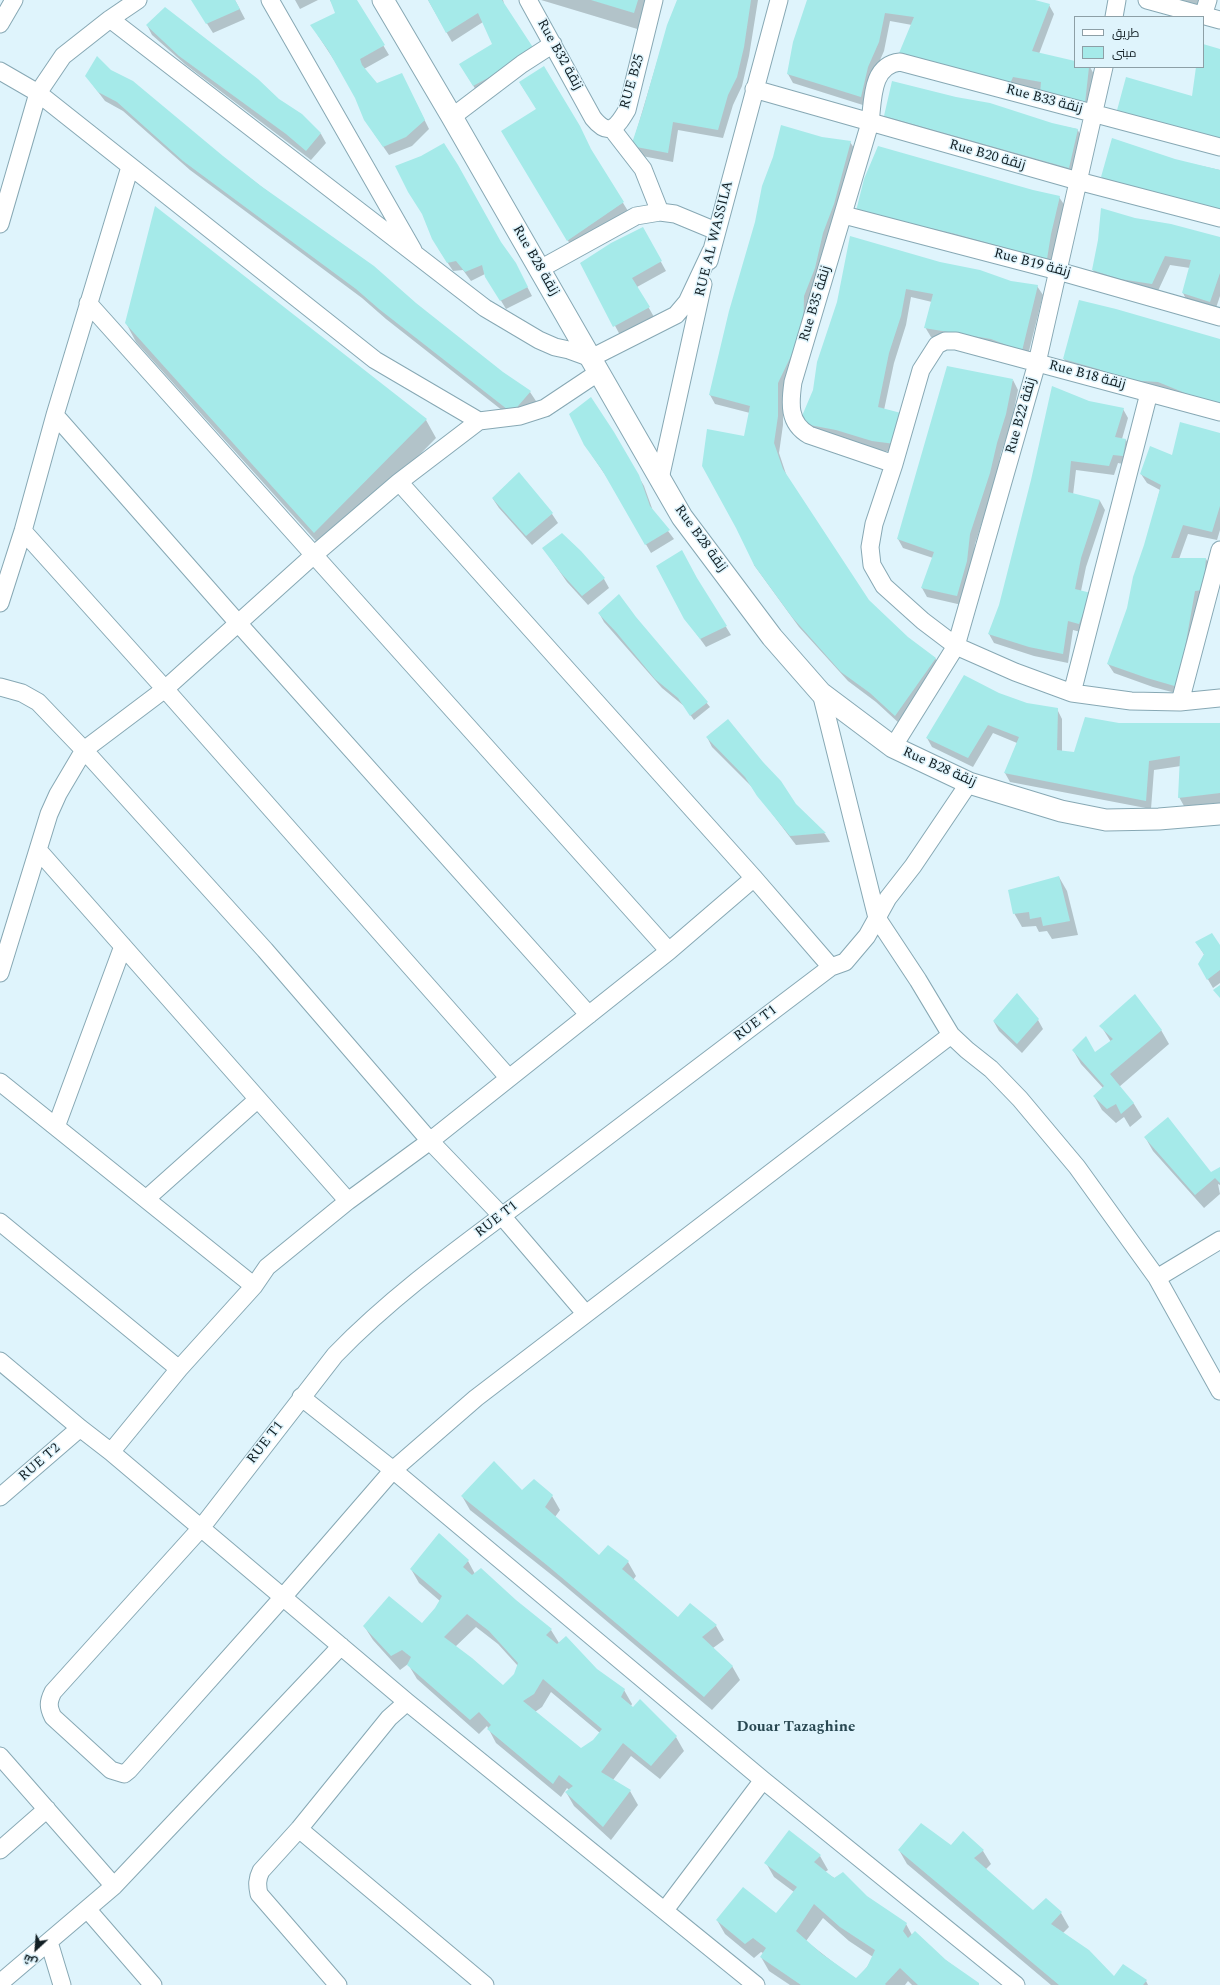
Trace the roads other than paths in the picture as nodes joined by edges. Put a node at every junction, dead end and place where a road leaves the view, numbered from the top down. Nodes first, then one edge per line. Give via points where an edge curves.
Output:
1 (14, 0) edge
2 (138, 0) edge
3 (270, 0) edge
4 (383, 0) edge
5 (528, 0) edge
6 (654, 0) edge
7 (779, 0) edge
8 (1118, 0) edge
9 (1147, 0) edge
10 (1208, 0) edge
11 (1114, 16) edge
12 (1203, 16) edge
13 (1204, 16) edge
14 (110, 19) junction
15 (1220, 20) edge
16 (0, 24) edge
17 (553, 44) junction
18 (1104, 68) edge
19 (0, 71) edge
20 (876, 81) joint
21 (754, 89) junction
22 (38, 92) junction
23 (1094, 113) junction
24 (452, 117) junction
25 (870, 123) junction
26 (612, 129) junction
27 (1220, 147) edge
28 (130, 167) junction
29 (1078, 181) junction
30 (660, 212) junction
31 (844, 215) junction
32 (1220, 218) edge
33 (0, 224) edge
34 (716, 231) junction
35 (711, 251) junction
36 (418, 257) junction
37 (540, 270) junction
38 (1058, 271) junction
39 (88, 303) junction
40 (1220, 317) edge
41 (1037, 363) junction
42 (595, 365) junction
43 (1149, 393) junction
44 (1220, 412) edge
45 (55, 415) junction
46 (480, 421) junction
47 (894, 464) junction
48 (660, 479) junction
49 (399, 482) junction
50 (23, 531) junction
51 (1220, 550) edge
52 (315, 554) junction
53 (0, 603) edge
54 (238, 623) junction
55 (956, 646) junction
56 (0, 687) edge
57 (165, 689) junction
58 (820, 693) junction
59 (1072, 693) junction
60 (1220, 698) edge
61 (1180, 702) junction
62 (893, 747) junction
63 (84, 750) junction
64 (969, 783) junction
65 (1220, 814) edge
66 (38, 850) junction
67 (754, 878) junction
68 (877, 918) junction
69 (123, 946) junction
70 (669, 951) junction
71 (831, 967) junction
72 (0, 973) edge
73 (589, 1015) junction
74 (951, 1035) junction
75 (508, 1077) junction
76 (0, 1082) edge
77 (258, 1099) junction
78 (56, 1127) junction
79 (430, 1140) junction
80 (146, 1199) junction
81 (348, 1201) junction
82 (502, 1216) junction
83 (0, 1222) edge
84 (1220, 1240) edge
85 (1157, 1278) junction
86 (254, 1286) junction
87 (586, 1313) junction
88 (0, 1362) edge
89 (179, 1369) junction
90 (1220, 1391) edge
91 (301, 1397) junction
92 (80, 1428) junction
93 (111, 1452) junction
94 (393, 1470) junction
95 (0, 1497) edge
96 (200, 1528) junction
97 (284, 1597) junction
98 (341, 1646) junction
99 (407, 1702) junction
100 (0, 1756) edge
101 (763, 1780) junction
102 (47, 1809) junction
103 (299, 1829) junction
104 (0, 1850) edge
105 (114, 1886) junction
106 (87, 1909) junction
107 (665, 1910) junction
108 (49, 1942) junction
109 (0, 1983) edge
110 (62, 1985) edge
111 (153, 1985) edge
112 (338, 1985) edge
113 (485, 1985) edge
114 (756, 1985) edge
115 (1016, 1985) edge

1 - 16 street
2 - 14 street
3 - 36 street
4 - 24 street, Rue B28 زنقة
5 - 17 street, Rue B32 زنقة
6 - 26 street, RUE B25 via 626,110 617,126
7 - 21 street, RUE AL WASSILA
8 - 11 street
9 - 12 street
10 - 12 street
13 - 15 street
14 - 22 street via 63,56
14 - 36 street
17 - 24 street
17 - 26 street, Rue B32 زنقة via 599,125
18 - 23 street, Rue B22 زنقة
19 - 22 street
20 - 23 street, Rue B33 زنقة via 886,66 900,62
20 - 25 street, Rue B35 زنقة
21 - 25 street, Rue B20 زنقة
21 - 34 street, RUE AL WASSILA
22 - 28 street
22 - 33 street
23 - 27 street, Rue B33 زنقة
23 - 29 street, Rue B22 زنقة
24 - 37 street, Rue B28 زنقة
25 - 29 street, Rue B20 زنقة
25 - 31 street, Rue B35 زنقة
26 - 30 street via 643,169
28 - 39 street
28 - 46 street via 375,360
29 - 32 street, Rue B20 زنقة
29 - 38 street, Rue B22 زنقة
30 - 34 street via 675,214
30 - 37 street via 636,216
31 - 38 street, Rue B19 زنقة
31 - 47 street, Rue B35 زنقة via 793,382 790,403 792,417 797,426 809,435
34 - 35 street, RUE AL WASSILA
35 - 42 street via 688,302 676,315
35 - 48 street, RUE AL WASSILA
36 - 42 street via 516,328 555,347 569,350
37 - 42 street, Rue B28 زنقة
38 - 40 street, Rue B19 زنقة
38 - 41 street, Rue B22 زنقة
39 - 45 street
39 - 52 street
41 - 43 street, Rue B18 زنقة
41 - 47 street, Rue B18 زنقة via 956,341 945,340 937,345 921,370
41 - 55 street, Rue B22 زنقة
42 - 46 street via 545,408 520,416
42 - 48 street, Rue B28 زنقة
43 - 44 street, Rue B18 زنقة
43 - 59 street
45 - 50 street
45 - 54 street
46 - 49 street
47 - 55 street, Rue B18 زنقة via 874,524 870,547 872,565 884,586
48 - 58 street, Rue B28 زنقة via 682,517 772,636
49 - 52 street
49 - 67 street
50 - 53 street
50 - 57 street
51 - 61 street
52 - 54 street
52 - 70 street
54 - 57 street
54 - 73 street
55 - 59 street, Rue B18 زنقة
55 - 62 street, Rue B22 زنقة
56 - 63 street via 22,693 38,702
57 - 63 street
57 - 75 street
58 - 62 street, Rue B28 زنقة
58 - 68 street
59 - 61 street, Rue B18 زنقة via 1131,701
60 - 61 street, Rue B18 زنقة
62 - 64 street, Rue B28 زنقة
63 - 66 street via 58,794
63 - 79 street via 265,950
64 - 65 street, Rue B28 زنقة via 1061,811 1106,820
64 - 68 street, RUE T1 via 913,866 888,898
66 - 69 street
66 - 72 street
67 - 70 street
67 - 71 street
68 - 71 street, RUE T1 via 867,936 845,962
68 - 74 street
69 - 77 street
69 - 78 street
70 - 73 street
71 - 82 street, RUE T1
73 - 75 street
74 - 85 street via 991,1069 1020,1099 1076,1167
74 - 87 street
75 - 79 street
76 - 78 street
77 - 80 street
77 - 81 street
78 - 80 street
79 - 81 street
79 - 82 street
80 - 86 street
81 - 86 street via 268,1267
82 - 87 street
82 - 91 street, RUE T1 via 360,1329
83 - 89 street
84 - 85 street
85 - 90 street
86 - 89 street
87 - 94 street via 476,1398
88 - 92 street
89 - 93 street
91 - 94 street
91 - 96 street, RUE T1
92 - 93 street
92 - 95 street, RUE T2
93 - 96 street
94 - 97 street
94 - 101 street
96 - 97 street
96 - 97 street, RUE T1 via 53,1692 48,1701 53,1717 111,1770 124,1774 135,1766
97 - 98 street
98 - 99 street
98 - 105 street
99 - 103 street via 389,1718
99 - 107 street
100 - 102 street
101 - 107 street
101 - 115 street
102 - 104 street
102 - 105 street
103 - 112 street via 261,1871 257,1886 259,1894
103 - 113 street
105 - 106 street
106 - 108 street
106 - 111 street
107 - 114 street
108 - 109 street
108 - 110 street

